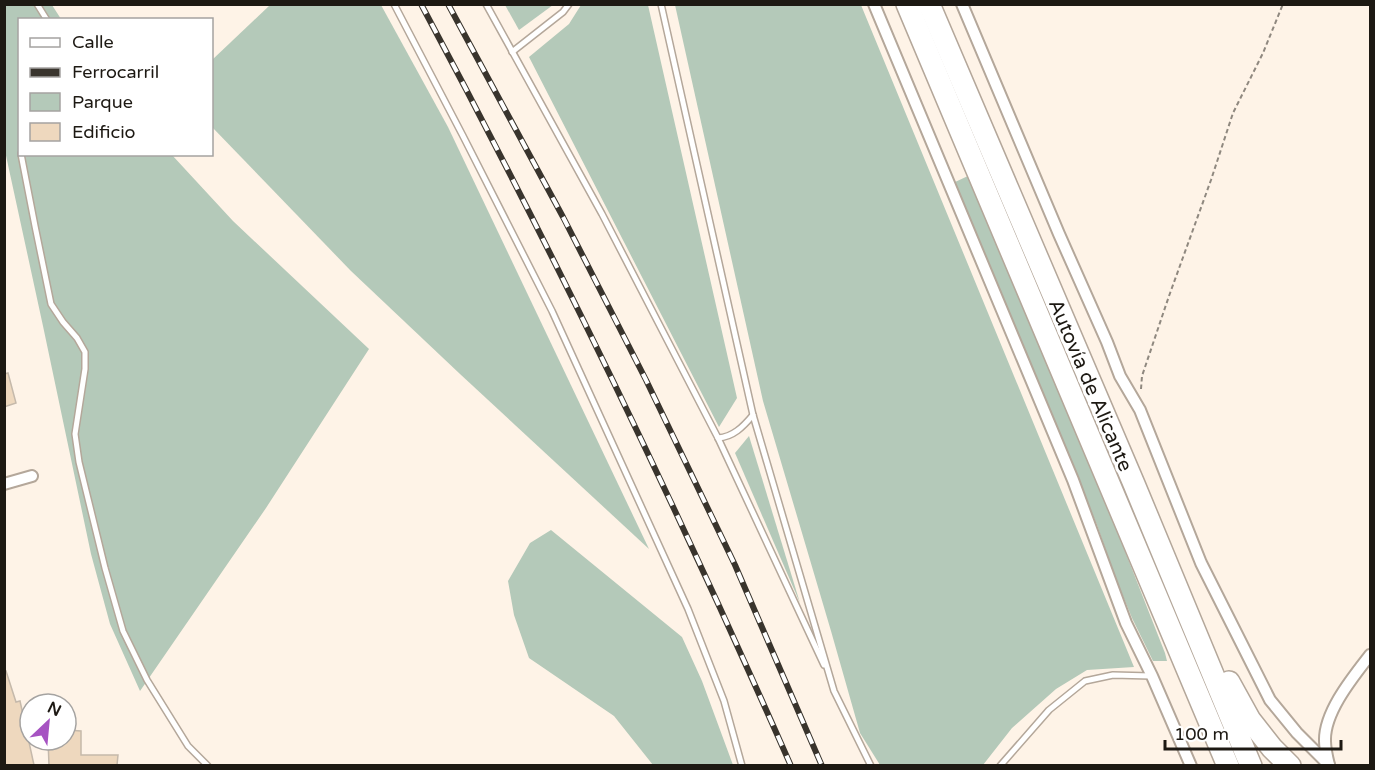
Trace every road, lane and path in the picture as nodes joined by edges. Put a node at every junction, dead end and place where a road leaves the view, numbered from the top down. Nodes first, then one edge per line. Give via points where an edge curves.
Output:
1 (38, 4) edge
2 (393, 4) edge
3 (486, 4) edge
4 (569, 4) edge
5 (661, 4) edge
6 (874, 4) edge
7 (907, 4) edge
8 (929, 4) edge
9 (962, 4) edge
10 (1282, 4) edge
11 (46, 18) edge
12 (512, 52) junction
13 (21, 156) edge
14 (1140, 410) junction
15 (753, 416) junction
16 (717, 438) junction
17 (32, 476) dead end
18 (4, 484) edge
19 (1196, 634) junction
20 (1371, 655) edge
21 (1152, 676) junction
22 (833, 685) junction
23 (1226, 764) edge
24 (208, 765) edge
25 (742, 765) edge
26 (872, 765) edge
27 (1000, 765) edge
28 (1191, 765) edge
29 (1251, 765) edge
30 (1290, 765) edge

1 - 11 lane
2 - 25 lane via 552,311 688,609 724,701
3 - 12 lane
4 - 12 lane
5 - 15 lane
6 - 21 street via 1073,480 1126,623
7 - 23 highway, Autovía de Alicante
8 - 19 highway, Autovía de Alicante
9 - 14 street via 1120,376
10 - 14 path via 1263,53 1239,98 1168,296 1142,376
12 - 16 lane via 602,213
13 - 24 lane via 51,304 85,352 75,434 123,631 147,680 188,746
14 - 20 street via 1201,563 1270,700 1329,765 1324,742 1327,726 1338,701
15 - 16 lane via 741,429
15 - 22 lane
16 - 22 lane
17 - 18 street
19 - 29 highway, Autovía de Alicante
19 - 30 highway via 1214,656 1250,720
21 - 27 lane via 1113,675 1085,681 1049,710
21 - 28 street
22 - 26 lane

